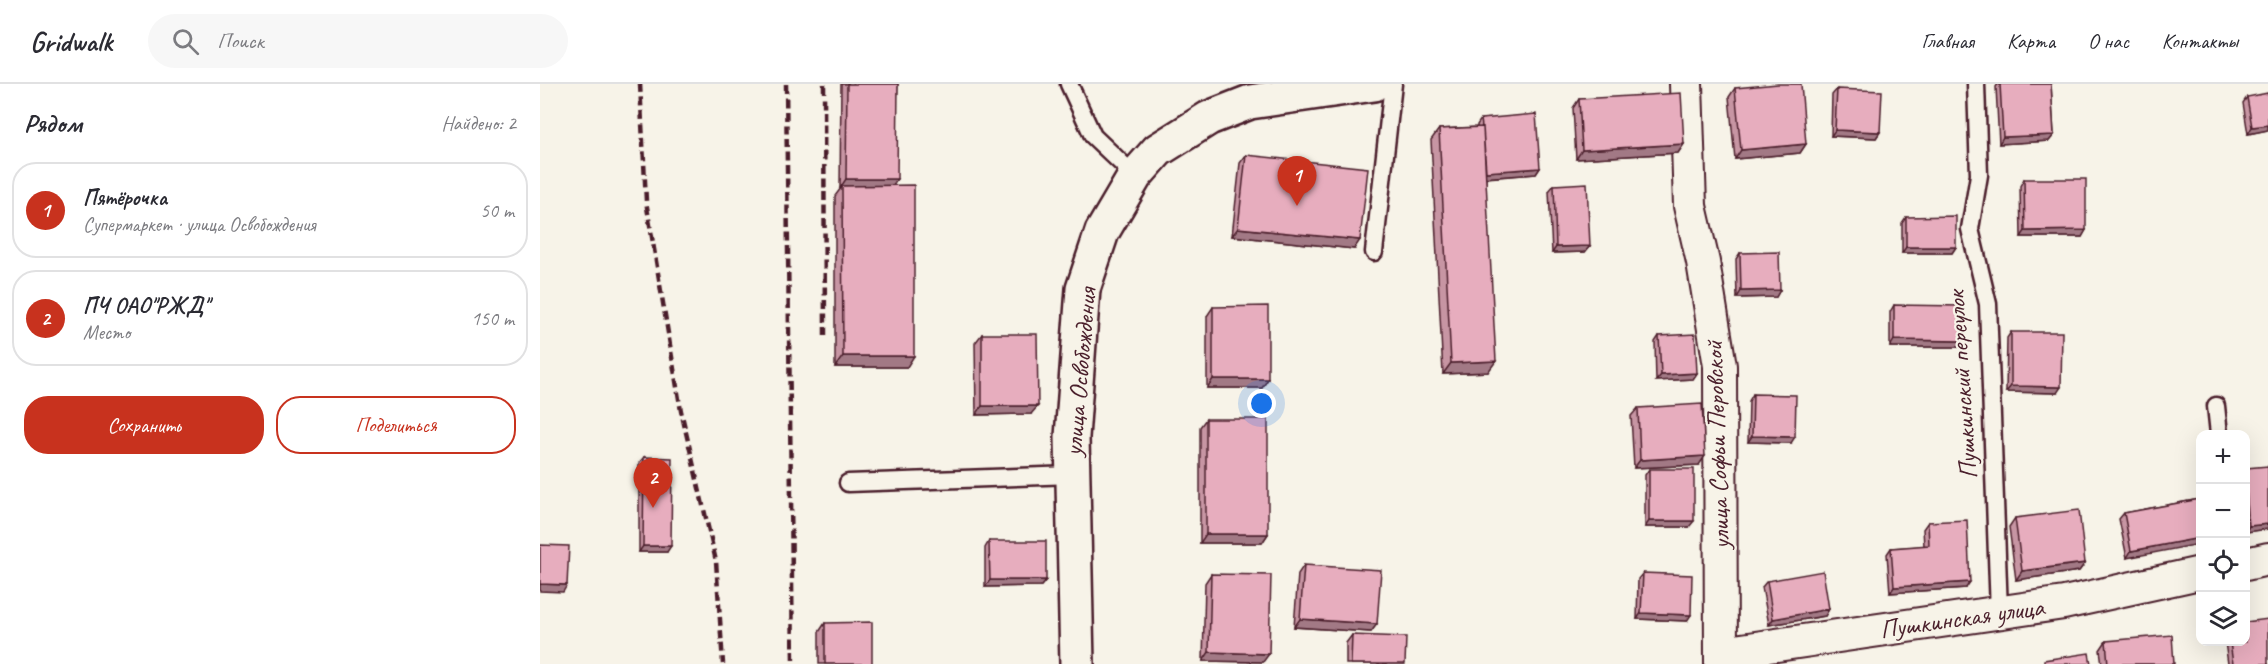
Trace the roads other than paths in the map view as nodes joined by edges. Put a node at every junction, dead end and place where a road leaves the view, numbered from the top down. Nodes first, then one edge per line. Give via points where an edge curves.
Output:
1 (1069, 84) edge
2 (1374, 84) edge
3 (1393, 84) edge
4 (1686, 84) edge
5 (1976, 84) edge
6 (1135, 176) junction
7 (1374, 252) dead end
8 (2216, 406) dead end
9 (2218, 430) edge
10 (1073, 475) junction
11 (848, 483) dead end
12 (2268, 559) edge
13 (2250, 563) edge
14 (2196, 574) edge
15 (1999, 612) junction
16 (1721, 658) edge
17 (1073, 663) edge

1 - 6 lane via 1093,136
2 - 6 main road, улица Освобождения via 1239,106 1209,118 1158,150
3 - 7 lane
4 - 16 street, улица Софьи Перовской via 1690,206 1720,366
5 - 15 lane, Пушкинский переулок via 1979,175 1970,229 1988,304
6 - 10 main road, улица Освобождения via 1102,232 1083,289 1072,436
8 - 9 lane
10 - 11 lane
10 - 17 main road, улица Освобождения
12 - 13 street
14 - 15 street, Пушкинская улица via 2064,603
15 - 16 street, Пушкинская улица

